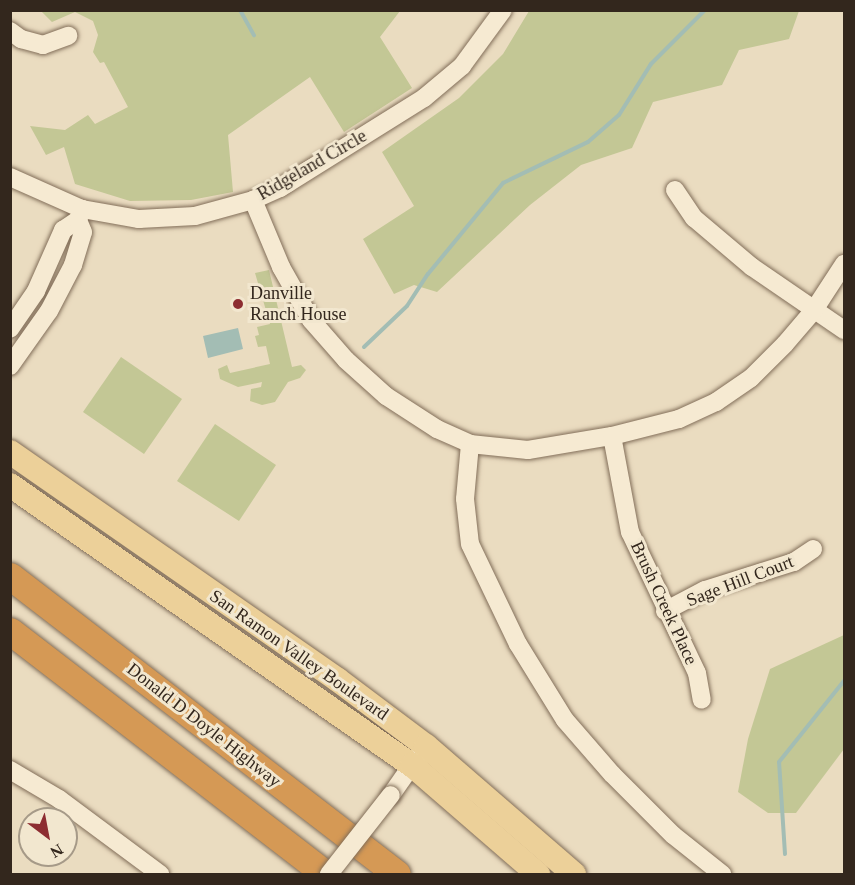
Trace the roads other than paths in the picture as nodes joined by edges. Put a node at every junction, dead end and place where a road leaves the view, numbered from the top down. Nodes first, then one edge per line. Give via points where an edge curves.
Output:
1 (503, 10) edge
2 (10, 30) edge
3 (68, 36) dead end
4 (10, 177) edge
5 (675, 190) dead end
6 (253, 200) junction
7 (80, 215) junction
8 (844, 264) edge
9 (814, 310) junction
10 (10, 329) edge
11 (844, 330) edge
12 (10, 366) edge
13 (612, 436) junction
14 (470, 444) junction
15 (10, 452) edge
16 (10, 485) edge
17 (813, 549) dead end
18 (10, 576) edge
19 (665, 611) junction
20 (10, 631) edge
21 (702, 700) dead end
22 (419, 756) junction
23 (10, 770) edge
24 (102, 829) junction
25 (146, 874) edge
26 (160, 874) edge
27 (327, 874) edge
28 (397, 874) edge
29 (538, 874) edge
30 (574, 874) edge
31 (722, 874) edge

1 - 6 street, Ridgeland Circle via 462,66 424,98 280,188
2 - 3 street via 21,39 43,45
4 - 7 street, Ridgeland Circle
5 - 9 street via 694,218 752,267
6 - 7 street, Ridgeland Circle via 195,216 151,219
6 - 14 street via 281,267 311,320 346,360 386,396
7 - 10 street via 63,230 36,291
7 - 12 street via 83,232 73,265 49,311
8 - 9 street
9 - 11 street
9 - 13 street via 752,378 716,402 679,418
13 - 14 street via 528,450
13 - 19 street, Brush Creek Place via 630,532
14 - 31 street via 465,499 470,544 518,644 565,720 612,774 673,835
15 - 22 main road, San Ramon Valley Boulevard via 338,680
16 - 22 main road, San Ramon Valley Boulevard
17 - 19 street, Sage Hill Court via 794,562 705,590
18 - 28 highway, Donald D Doyle Highway
19 - 21 street, Brush Creek Place via 697,673
20 - 27 highway
22 - 27 street, bridge
22 - 29 main road, San Ramon Valley Boulevard
22 - 30 main road, San Ramon Valley Boulevard
23 - 24 street
24 - 25 street
24 - 26 street

